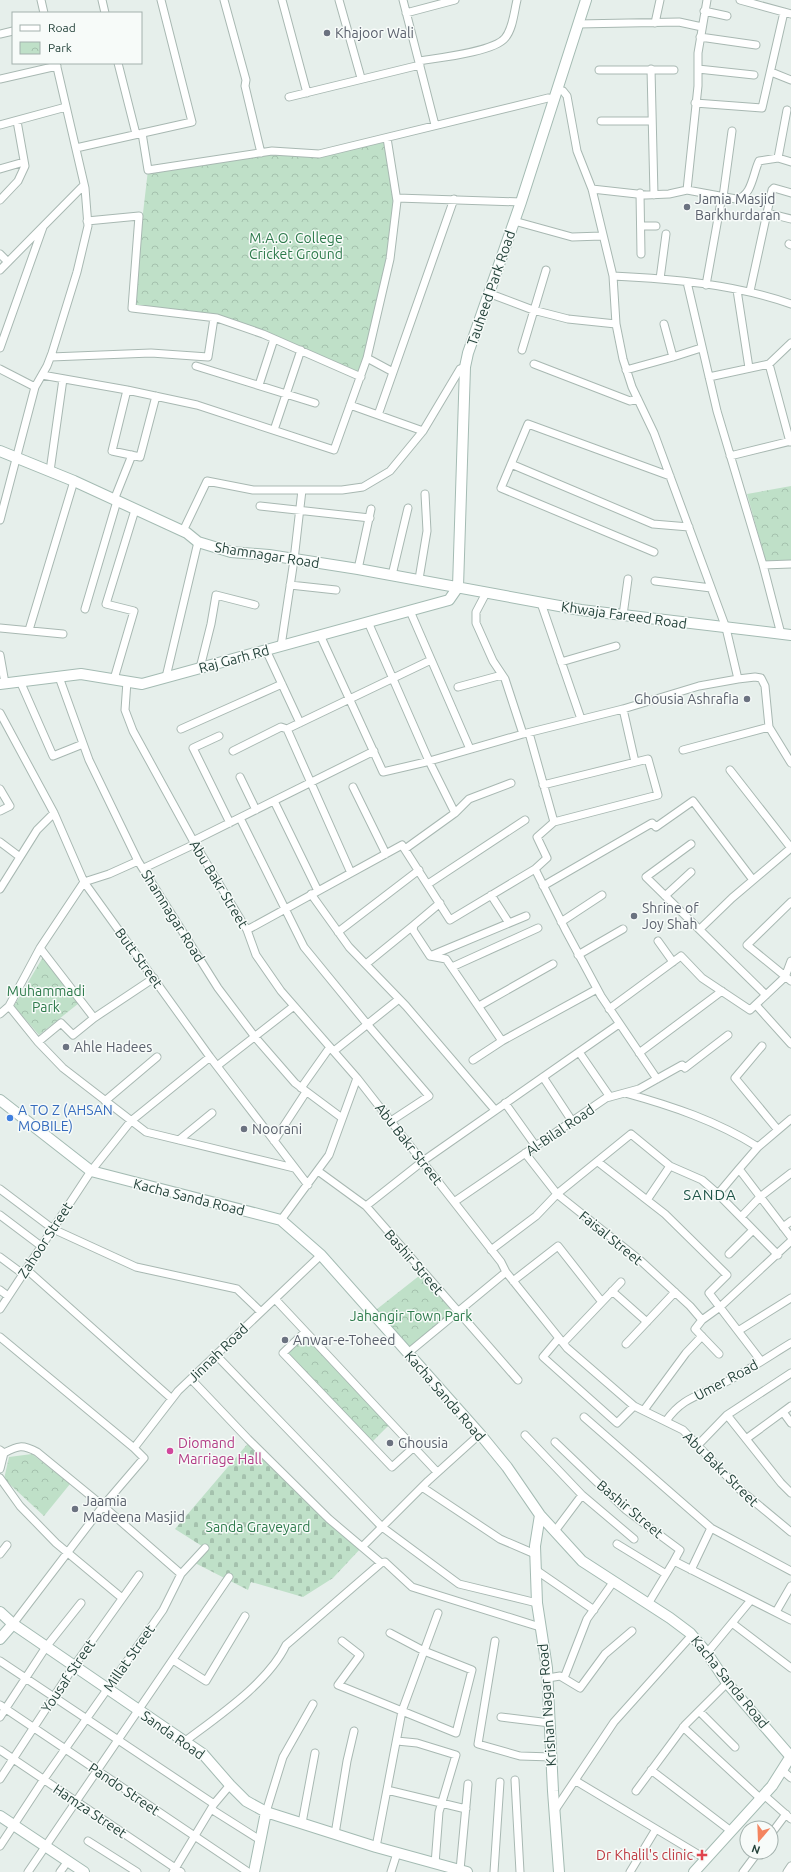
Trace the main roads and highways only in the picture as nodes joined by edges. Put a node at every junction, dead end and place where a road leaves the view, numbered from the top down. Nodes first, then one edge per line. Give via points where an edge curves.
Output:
1 (586, 0) edge
2 (0, 451) edge
3 (458, 586) junction
4 (791, 635) edge
5 (2, 683) edge
6 (2, 1105) edge
7 (540, 1516) junction
8 (0, 1612) edge
9 (13, 1624) junction
10 (0, 1639) edge
11 (791, 1756) edge
12 (266, 1812) junction
13 (0, 1816) edge
14 (464, 1871) edge
15 (84, 1872) edge
16 (254, 1872) edge
17 (559, 1872) edge
18 (694, 1872) edge

1 - 3 main road, Tauheed Park Road via 521,202 468,353 465,367
2 - 3 main road, Shamnagar Road via 74,481 183,532 198,542 231,552
3 - 4 main road, Khwaja Fareed Road via 541,603
3 - 5 main road, Raj Garh Rd via 449,600 142,684 81,674
6 - 7 main road, Kacha Sanda Road via 91,1171 282,1220 321,1255 480,1434 507,1467
7 - 11 main road, Kacha Sanda Road via 582,1561 692,1635 727,1683
7 - 17 main road, Krishan Nagar Road via 535,1546 537,1603 548,1678
8 - 9 main road, Sanda Road
9 - 10 main road
9 - 12 main road, Sanda Road via 203,1754 246,1801
11 - 18 main road via 762,1797
12 - 14 main road, Sanda Road
12 - 16 main road
13 - 15 main road

